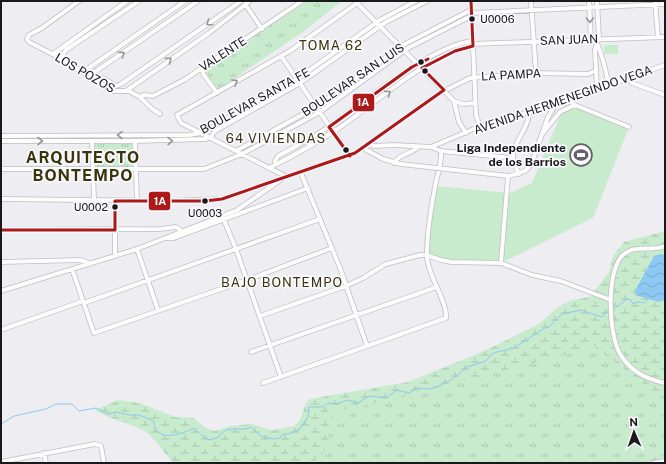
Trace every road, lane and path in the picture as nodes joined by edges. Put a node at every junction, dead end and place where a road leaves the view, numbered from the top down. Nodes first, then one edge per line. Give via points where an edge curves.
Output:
1 (78, 1) edge
2 (128, 1) edge
3 (139, 1) edge
4 (186, 1) edge
5 (198, 1) edge
6 (250, 1) edge
7 (302, 1) edge
8 (416, 1) edge
9 (427, 1) edge
10 (471, 1) edge
11 (531, 1) edge
12 (589, 1) edge
13 (597, 1) edge
14 (243, 2) edge
15 (357, 2) edge
16 (656, 3) edge
17 (665, 4) edge
18 (598, 6) junction
19 (590, 7) junction
20 (531, 10) junction
21 (471, 13) junction
22 (376, 23) junction
23 (380, 27) junction
24 (262, 29) junction
25 (658, 37) junction
26 (665, 37) edge
27 (596, 41) junction
28 (533, 42) junction
29 (472, 44) junction
30 (400, 47) junction
31 (404, 51) junction
32 (52, 54) junction
33 (281, 56) junction
34 (60, 58) junction
35 (418, 64) junction
36 (665, 65) edge
37 (201, 67) junction
38 (422, 68) junction
39 (595, 71) junction
40 (84, 72) junction
41 (536, 73) junction
42 (90, 76) junction
43 (474, 77) junction
44 (628, 78) junction
45 (96, 81) junction
46 (299, 81) junction
47 (609, 85) junction
48 (444, 90) junction
49 (597, 90) junction
50 (126, 91) junction
51 (217, 93) junction
52 (665, 95) edge
53 (140, 97) junction
54 (569, 99) junction
55 (454, 101) junction
56 (475, 103) junction
57 (556, 104) junction
58 (575, 105) junction
59 (316, 107) junction
60 (320, 112) junction
61 (529, 113) junction
62 (160, 114) dead end
63 (329, 127) junction
64 (480, 127) junction
65 (629, 127) dead end
66 (334, 132) junction
67 (201, 133) junction
68 (466, 133) junction
69 (542, 135) junction
70 (1, 136) edge
71 (211, 137) junction
72 (1, 141) edge
73 (92, 142) junction
74 (135, 142) junction
75 (369, 144) junction
76 (418, 147) junction
77 (431, 147) junction
78 (363, 148) junction
79 (236, 151) junction
80 (441, 151) junction
81 (242, 154) junction
82 (350, 156) junction
83 (513, 158) junction
84 (394, 162) junction
85 (276, 164) junction
86 (441, 167) junction
87 (269, 168) junction
88 (93, 169) junction
89 (1, 170) edge
90 (136, 170) junction
91 (301, 173) junction
92 (519, 174) junction
93 (285, 176) junction
94 (508, 176) junction
95 (308, 188) junction
96 (1, 199) edge
97 (94, 201) junction
98 (115, 201) junction
99 (137, 201) junction
100 (223, 217) junction
101 (320, 219) junction
102 (1, 230) edge
103 (115, 230) junction
104 (182, 231) junction
105 (164, 238) junction
106 (665, 246) edge
107 (332, 248) junction
108 (136, 249) junction
109 (236, 249) junction
110 (115, 255) junction
111 (426, 255) junction
112 (1, 262) edge
113 (90, 263) junction
114 (501, 263) junction
115 (72, 269) junction
116 (148, 280) junction
117 (247, 280) junction
118 (346, 286) junction
119 (437, 287) junction
120 (1, 291) edge
121 (611, 300) junction
122 (83, 302) junction
123 (158, 310) junction
124 (260, 316) junction
125 (357, 316) junction
126 (1, 330) edge
127 (270, 345) junction
128 (368, 346) junction
129 (251, 352) dead end
130 (281, 377) junction
131 (263, 383) dead end
132 (665, 383) edge
133 (44, 453) junction
134 (665, 461) edge
135 (1, 462) edge
136 (46, 463) edge
137 (104, 463) edge
138 (653, 463) edge

1 - 32 street, LOS POZOS via 29,35 27,39
2 - 32 street
3 - 34 street via 66,50
4 - 40 street
42 -> 5 street
6 - 14 street
7 - 24 street, VALENTE
8 - 22 street, BOULEVAR SANTA FE
9 - 23 street, BOULEVAR SANTA FE
10 - 21 street
11 - 20 street
12 - 19 street
13 - 18 street
14 - 24 street
14 -> 45 street via 121,84 116,86 103,78
50 -> 14 street
15 - 22 street
15 - 33 street
16 - 17 street
16 - 18 street
16 - 25 street
18 - 19 street
18 - 27 street
19 - 20 street
19 -> 27 street
20 - 21 street
20 - 28 street
21 - 29 street
21 - 30 street, BOULEVAR SAN LUIS
21 - 31 street, BOULEVAR SAN LUIS
22 - 23 street
22 - 46 street, BOULEVAR SANTA FE
23 - 30 street
23 - 46 street, BOULEVAR SANTA FE
24 - 37 street, VALENTE
25 - 26 street, SAN JUAN
25 - 27 street, SAN JUAN
27 - 28 street, SAN JUAN
27 - 39 street
27 - 47 street via 604,60
28 - 29 street, SAN JUAN
28 - 41 street
29 - 35 street via 459,44
29 - 38 street
29 - 43 street
30 - 31 street
30 - 59 street, BOULEVAR SAN LUIS
31 - 35 street
31 - 60 street, BOULEVAR SAN LUIS
32 - 34 street, LOS POZOS
33 - 46 street
51 -> 33 street
34 - 40 street, LOS POZOS
35 - 38 street
35 - 63 street
36 - 44 street, AVENIDA HERMENEGINDO VEGA
37 - 51 street
37 - 53 street, VALENTE via 184,80 156,95
38 - 48 street
66 -> 38 street
39 - 41 street, LA PAMPA via 588,74
39 - 49 street
40 - 42 street, LOS POZOS
41 - 43 street, LA PAMPA
42 - 45 street, LOS POZOS
43 - 48 street, LA PAMPA
43 - 56 street
44 - 47 street, AVENIDA HERMENEGINDO VEGA
44 - 52 street via 632,83
45 - 50 street, LOS POZOS via 113,91
46 - 59 street
46 - 67 street, BOULEVAR SANTA FE
46 - 71 street, BOULEVAR SANTA FE via 216,131
47 - 49 street, AVENIDA HERMENEGINDO VEGA
48 - 55 street
48 - 75 street, LA PAMPA
49 - 54 street, AVENIDA HERMENEGINDO VEGA
50 - 53 street, LOS POZOS
51 - 67 street via 177,115 181,123
53 - 62 street, LOS POZOS
54 - 57 street, AVENIDA HERMENEGINDO VEGA
54 - 58 street
55 - 56 street via 463,104
55 - 68 street via 459,122
56 - 64 street
57 - 61 street, AVENIDA HERMENEGINDO VEGA
57 - 69 street
58 - 65 street
58 - 69 street via 560,112
59 - 60 street
59 - 79 street, BOULEVAR SAN LUIS
60 - 63 street
60 - 81 street, BOULEVAR SAN LUIS
61 - 64 street, AVENIDA HERMENEGINDO VEGA
61 - 83 street via 528,122
63 - 66 street
63 - 85 street via 278,156
64 - 68 street, AVENIDA HERMENEGINDO VEGA
66 - 82 street
66 - 85 street
67 -> 70 street, BOULEVAR SANTA FE
67 - 71 street
68 - 77 street, AVENIDA HERMENEGINDO VEGA
69 - 92 street via 531,165
74 -> 71 street, BOULEVAR SANTA FE via 201,140
71 - 79 street
72 -> 73 street, BOULEVAR SANTA FE
73 - 74 street, BOULEVAR SANTA FE
73 - 88 street
74 - 90 street
75 - 76 street, AVENIDA HERMENEGINDO VEGA
75 - 78 street, LA PAMPA
76 - 77 street, AVENIDA HERMENEGINDO VEGA
76 - 84 street
77 - 80 street
78 - 82 street, LA PAMPA
78 - 84 street
79 - 81 street
80 - 83 street
80 - 86 street
81 - 87 street
81 - 90 street, BOULEVAR SAN LUIS via 204,169
82 - 91 street, LA PAMPA
83 - 92 street
84 - 86 street
85 - 87 street
86 - 94 street via 459,172
86 - 111 street via 435,186
87 - 93 street
88 - 89 street, BOULEVAR SAN LUIS
88 - 90 street, BOULEVAR SAN LUIS
88 - 97 street
90 - 99 street
91 - 93 street, LA PAMPA
91 - 95 street
92 - 94 street
93 - 99 street, LA PAMPA via 222,199
93 - 100 street via 244,207
94 - 114 street
95 - 100 street
95 - 101 street
96 - 97 street, LA PAMPA
97 - 98 street, LA PAMPA
98 - 99 street, LA PAMPA
98 - 103 street
100 - 104 street
100 - 105 street via 174,238
100 - 109 street
101 - 107 street
101 - 109 street
102 - 103 street
103 - 104 street via 176,227
103 - 110 street
104 - 105 street
105 - 108 street
106 - 121 street via 642,248 624,254 616,267
107 - 117 street
107 - 118 street
108 - 110 street
108 - 116 street
109 - 116 street
109 - 117 street
110 - 113 street
111 - 114 street via 451,262
111 - 118 street via 386,264
111 - 119 street
112 - 113 street via 80,260
113 - 115 street
114 - 121 street via 532,275 561,281
115 - 120 street
115 - 122 street
116 - 122 street
116 - 123 street
117 - 123 street
117 - 124 street
118 - 124 street
118 - 125 street
119 - 125 street
119 - 128 street via 446,318
121 - 132 street via 612,332 618,352 639,374
122 - 123 street via 94,332
122 - 126 street
124 - 127 street
125 - 127 street
125 - 128 street
127 - 129 street
127 - 130 street
128 - 130 street
130 - 131 street
133 - 135 street
133 - 136 street
133 - 137 street via 99,444
134 - 138 street

